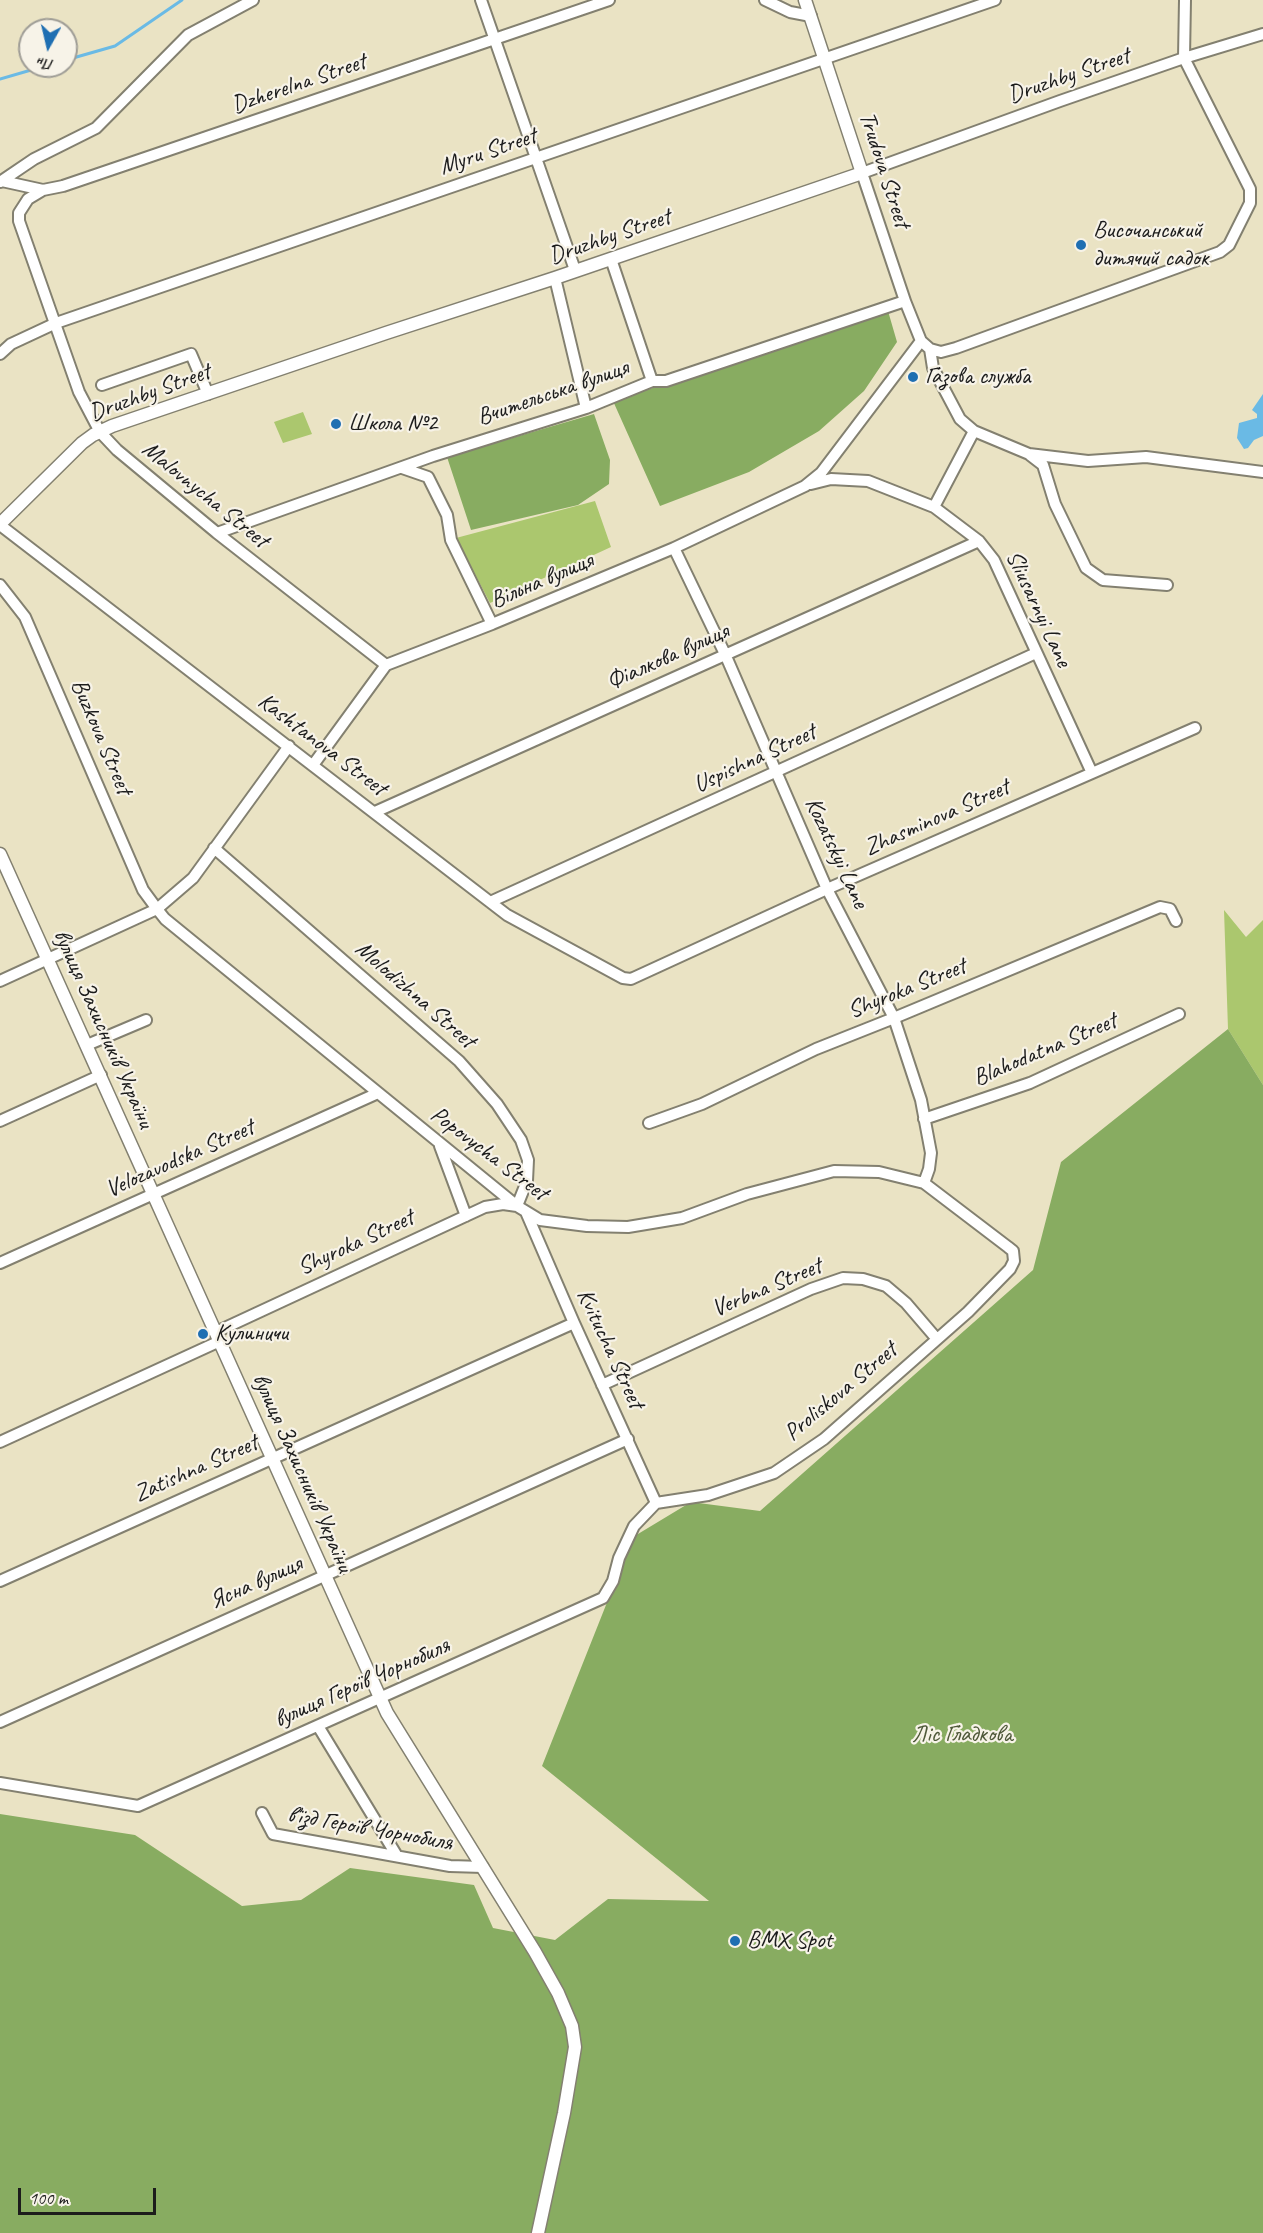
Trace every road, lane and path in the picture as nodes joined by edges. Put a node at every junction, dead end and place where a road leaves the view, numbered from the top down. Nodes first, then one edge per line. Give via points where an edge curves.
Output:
1 (253, 0) edge
2 (481, 0) edge
3 (609, 0) edge
4 (765, 0) edge
5 (805, 0) edge
6 (995, 0) edge
7 (1185, 0) edge
8 (811, 16) junction
9 (1263, 34) edge
10 (493, 40) junction
11 (824, 57) junction
12 (1184, 58) junction
13 (536, 158) junction
14 (862, 173) junction
15 (1, 182) edge
16 (43, 190) junction
17 (611, 258) junction
18 (575, 270) junction
19 (555, 278) junction
20 (905, 301) junction
21 (56, 323) junction
22 (926, 345) junction
23 (0, 354) edge
24 (652, 381) junction
25 (102, 385) dead end
26 (208, 394) junction
27 (586, 408) junction
28 (975, 431) junction
29 (100, 432) junction
30 (1029, 454) junction
31 (402, 468) junction
32 (1263, 472) edge
33 (805, 486) junction
34 (934, 507) junction
35 (0, 525) edge
36 (217, 533) junction
37 (979, 541) junction
38 (674, 548) junction
39 (0, 585) edge
40 (1167, 585) dead end
41 (492, 624) junction
42 (1036, 653) junction
43 (725, 654) junction
44 (386, 665) junction
45 (1195, 728) dead end
46 (289, 746) junction
47 (313, 765) junction
48 (777, 772) junction
49 (1092, 773) junction
50 (375, 812) junction
51 (214, 848) junction
52 (0, 854) edge
53 (828, 889) junction
54 (490, 902) junction
55 (157, 909) junction
56 (1176, 921) dead end
57 (48, 959) junction
58 (631, 979) joint
59 (0, 981) edge
60 (1179, 1014) dead end
61 (894, 1018) junction
62 (146, 1020) dead end
63 (87, 1045) junction
64 (101, 1075) junction
65 (378, 1093) junction
66 (924, 1119) junction
67 (0, 1121) edge
68 (649, 1123) dead end
69 (439, 1143) junction
70 (924, 1183) junction
71 (154, 1194) junction
72 (521, 1209) junction
73 (466, 1216) junction
74 (1013, 1251) joint
75 (0, 1263) edge
76 (574, 1323) junction
77 (218, 1336) junction
78 (936, 1338) junction
79 (603, 1385) junction
80 (628, 1439) junction
81 (0, 1442) edge
82 (273, 1458) junction
83 (656, 1503) junction
84 (325, 1575) junction
85 (0, 1581) edge
86 (380, 1697) junction
87 (0, 1722) edge
88 (318, 1726) junction
89 (0, 1783) edge
90 (262, 1813) dead end
91 (397, 1856) junction
92 (483, 1868) junction
93 (538, 2233) edge

1 - 15 street via 188,35 96,128 34,159
2 - 10 street
3 - 10 street, Dzherelna Street
4 - 8 street via 790,12
5 - 8 street, Trudova Street
6 - 11 street, Myru Street
7 - 12 street
8 - 11 street, Trudova Street
9 - 12 street, Druzhby Street
10 - 13 street
10 - 16 street, Dzherelna Street via 98,176
11 - 13 street, Myru Street
11 - 14 street, Trudova Street
12 - 14 street, Druzhby Street
12 - 22 street via 1250,189 1250,203 1229,245 1220,252 956,348 940,352
13 - 18 street
13 - 21 street, Myru Street
14 - 17 street, Druzhby Street
14 - 20 street, Trudova Street
15 - 16 street, Dzherelna Street
16 - 21 street, Malovnycha Street via 28,199 19,213 19,221
17 - 18 street, Druzhby Street
17 - 24 street
18 - 19 street, Druzhby Street
19 - 26 street, Druzhby Street
19 - 27 street
20 - 22 street, Trudova Street
20 - 24 street, Вчительська вулиця via 666,381
21 - 23 street, Myru Street
21 - 29 street, Malovnycha Street via 79,392
22 - 28 street, Trudova Street via 933,368 960,419
22 - 33 street, Вільна вулиця via 821,473
24 - 27 street, Вчительська вулиця
25 - 26 street via 191,354
26 - 29 street, Druzhby Street
27 - 31 street, Вчительська вулиця
28 - 30 street
28 - 34 street
29 - 35 street, Druzhby Street via 82,443
29 - 36 street, Malovnycha Street
30 - 32 street via 1088,461 1146,457
30 - 40 street via 1042,465 1055,504 1086,568 1103,580
31 - 36 street, Вчительська вулиця
31 - 41 street via 428,477 447,515 451,540
33 - 34 street, Sliusarnyi Lane via 831,478 868,482
33 - 38 street, Вільна вулиця
34 - 37 street, Sliusarnyi Lane
35 - 46 street, Kashtanova Street
36 - 44 street, Malovnycha Street
37 - 42 street, Sliusarnyi Lane via 994,560
37 - 43 street, Фіалкова вулиця
38 - 41 street, Вільна вулиця
38 - 43 street, Kozatskyi Lane
39 - 55 street, Buzkova Street via 26,617 143,890
41 - 44 street, Вільна вулиця
42 - 48 street, Uspishna Street
42 - 49 street, Sliusarnyi Lane
43 - 48 street, Kozatskyi Lane
43 - 50 street, Фіалкова вулиця
44 - 47 street
45 - 49 street, Zhasminova Street
46 - 47 street, Kashtanova Street
46 - 51 street
47 - 50 street, Kashtanova Street
48 - 53 street, Kozatskyi Lane
48 - 54 street, Uspishna Street
49 - 53 street, Zhasminova Street
50 - 54 street, Kashtanova Street
51 - 55 street via 193,878
51 - 72 street, Molodizhna Street via 459,1061 497,1104 521,1140 528,1160
52 - 57 street, вулиця Захисників України
53 - 58 street, Zhasminova Street
53 - 61 street, Kozatskyi Lane
54 - 58 street, Kashtanova Street via 507,915
55 - 57 street
55 - 65 street, Popovycha Street via 165,920
56 - 61 street, Shyroka Street via 1170,909 1160,907
57 - 59 street
57 - 63 street, вулиця Захисників України
60 - 66 street, Blahodatna Street via 1030,1083
61 - 66 street, Kozatskyi Lane
61 - 68 street, Shyroka Street via 816,1049 702,1104
62 - 63 street
63 - 64 street, вулиця Захисників України
64 - 67 street
64 - 71 street, вулиця Захисників України
65 - 69 street, Popovycha Street
65 - 71 street, Velozavodska Street
66 - 70 street, Kozatskyi Lane via 931,1153
69 - 72 street, Popovycha Street
69 - 73 street
70 - 72 street, Popovycha Street via 879,1172 834,1171 747,1194 682,1218 628,1227 540,1220
70 - 74 street, Popovycha Street
71 - 75 street, Velozavodska Street
71 - 77 street, вулиця Захисників України
72 - 73 street, Shyroka Street via 503,1204
72 - 76 street, Kvitucha Street
73 - 77 street, Shyroka Street
74 - 78 street, Proliskova Street via 1010,1269
76 - 79 street, Kvitucha Street
76 - 82 street, Zatishna Street
77 - 81 street, Shyroka Street
77 - 82 street, вулиця Захисників України
78 - 79 street, Verbna Street via 886,1286 843,1278
78 - 83 street, Proliskova Street via 824,1439 774,1473 708,1495
79 - 80 street, Kvitucha Street
80 - 83 street, Kvitucha Street
80 - 84 street, Ясна вулиця
82 - 84 street, вулиця Захисників України
82 - 85 street, Zatishna Street
83 - 86 street, вулиця Героїв Чорнобиля via 634,1526 603,1598
84 - 86 street, вулиця Захисників України
84 - 87 street, Ясна вулиця
86 - 88 street, вулиця Героїв Чорнобиля
86 - 92 street, вулиця Захисників України
88 - 89 street, вулиця Героїв Чорнобиля via 138,1806
88 - 91 street
90 - 91 street, в'їзд Героїв Чорнобиля via 273,1834
91 - 92 street, в'їзд Героїв Чорнобиля
92 - 93 street, вулиця Захисників України via 536,1952 572,2026 575,2047

